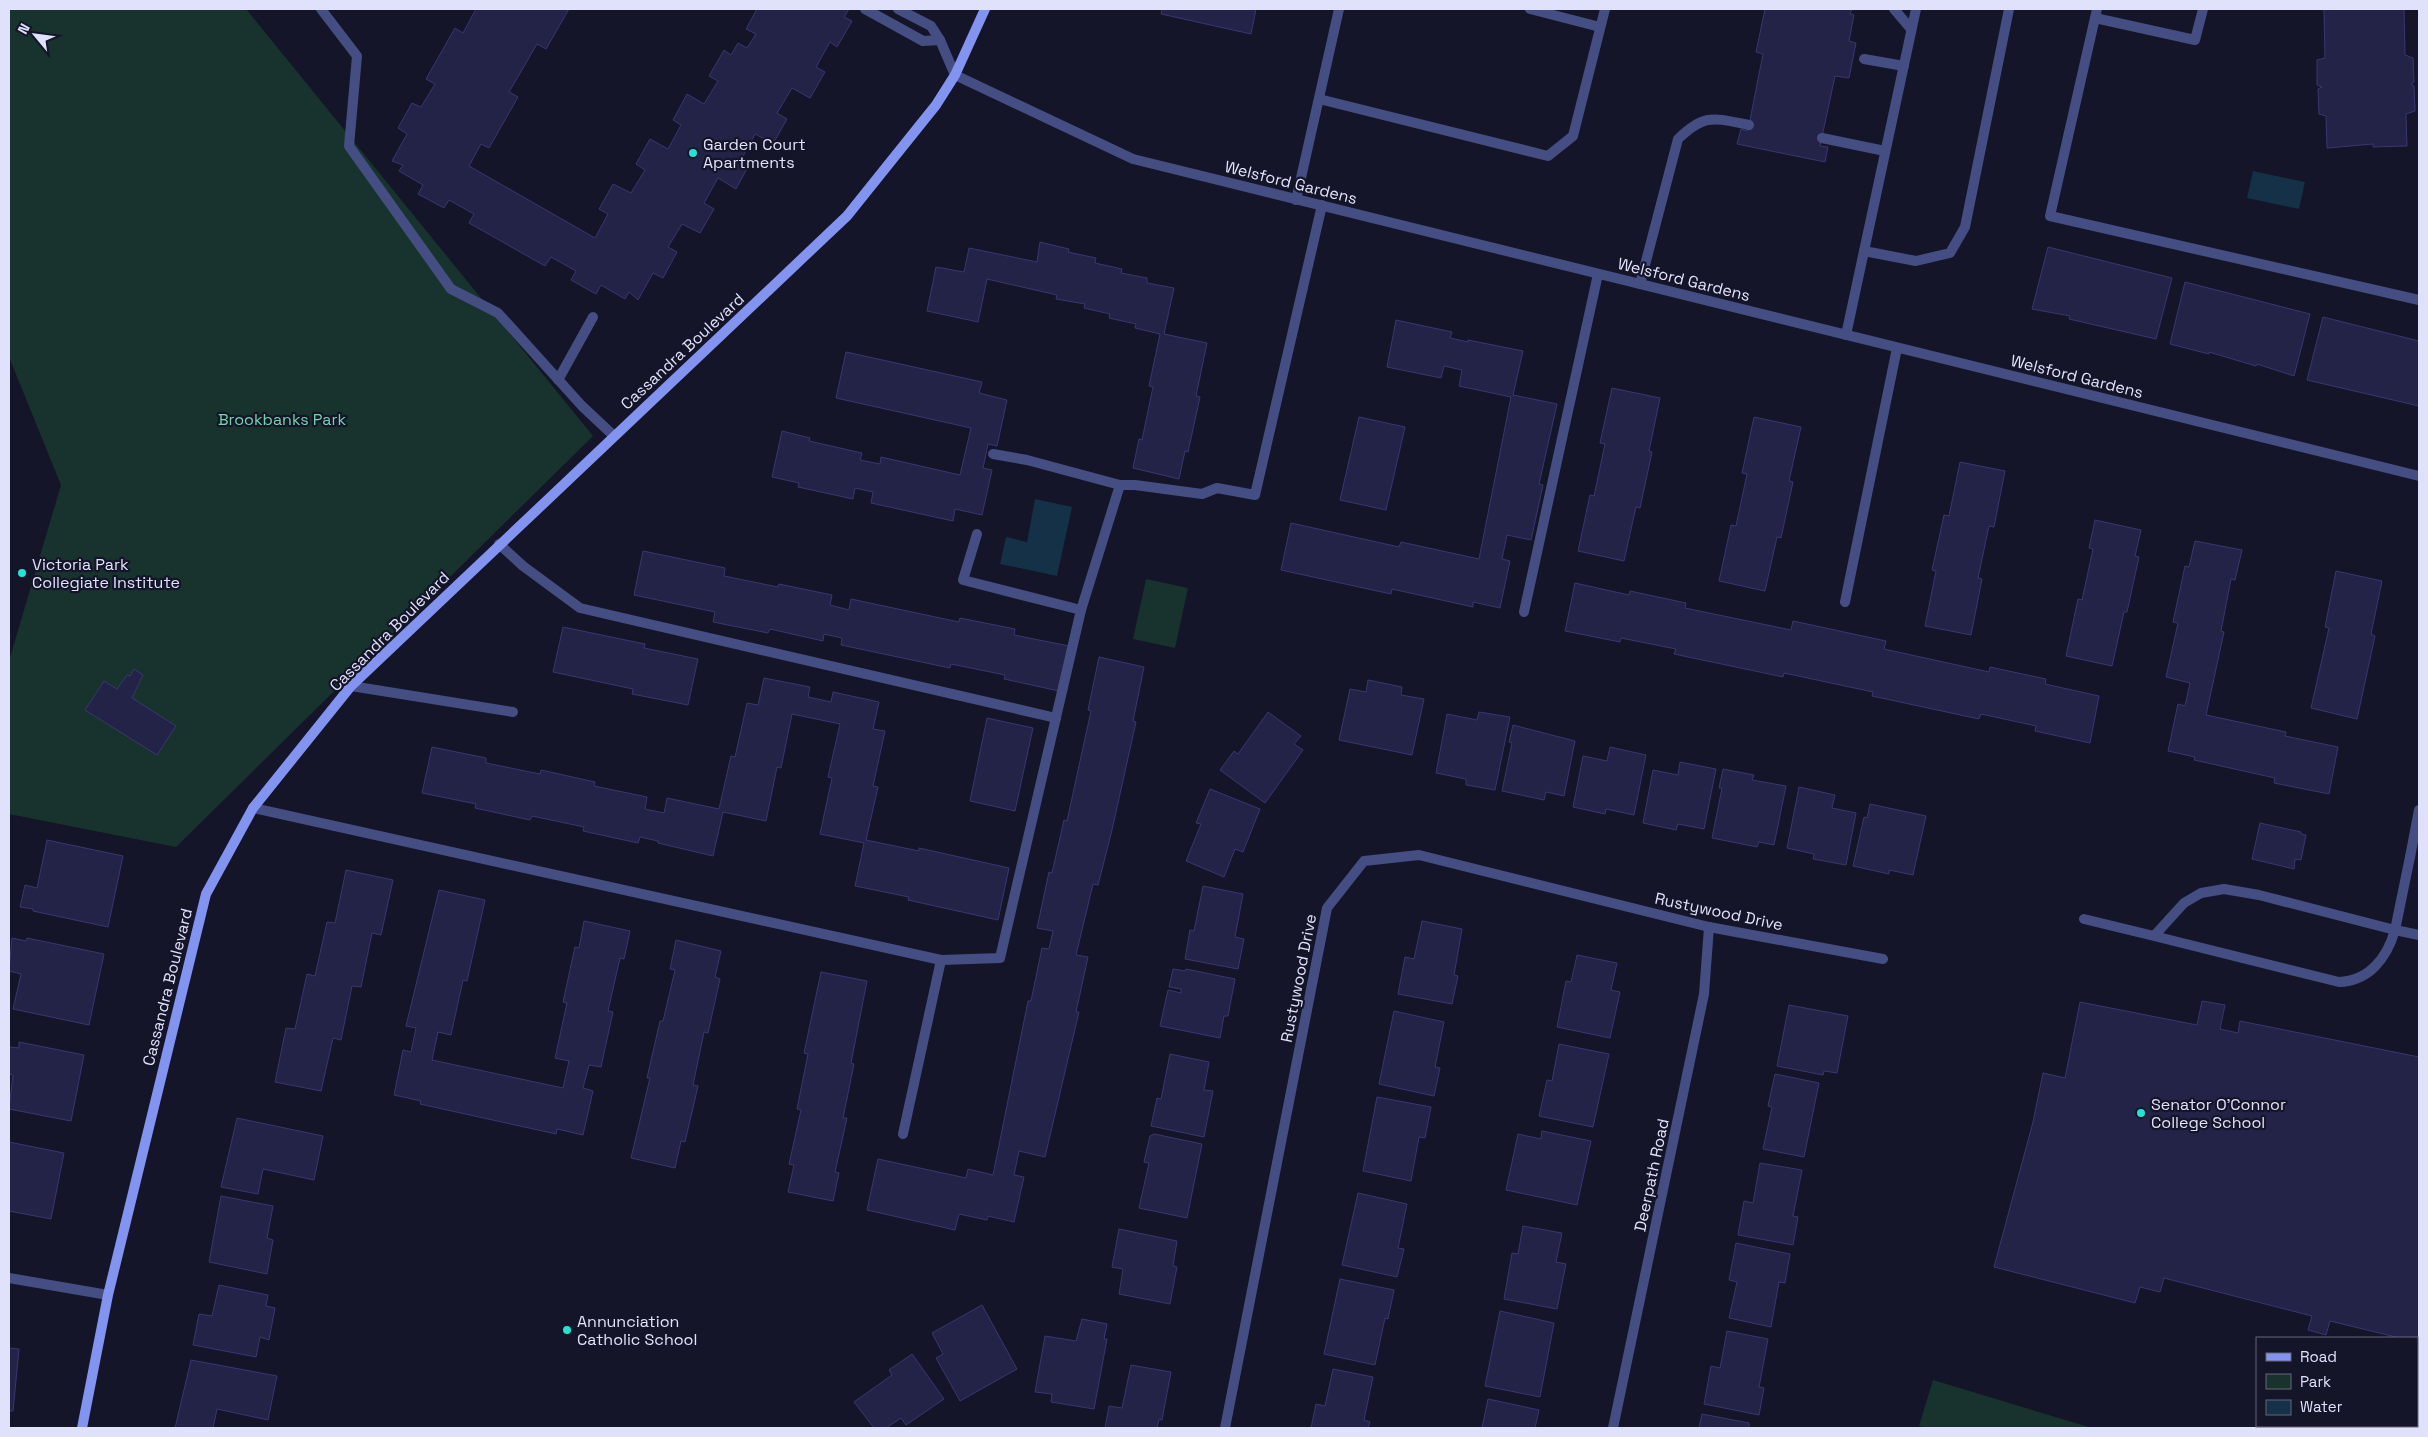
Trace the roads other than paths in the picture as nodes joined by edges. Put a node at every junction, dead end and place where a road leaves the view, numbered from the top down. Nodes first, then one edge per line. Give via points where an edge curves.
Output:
1 (321, 9) edge
2 (865, 9) edge
3 (898, 9) edge
4 (986, 9) edge
5 (1339, 9) edge
6 (1530, 9) edge
7 (1605, 9) edge
8 (1894, 9) edge
9 (1916, 9) edge
10 (2009, 9) edge
11 (2203, 9) edge
12 (2096, 13) edge
13 (1600, 27) junction
14 (1912, 29) junction
15 (940, 40) junction
16 (1864, 59) dead end
17 (1904, 66) junction
18 (955, 75) junction
19 (1319, 99) junction
20 (1749, 125) dead end
21 (1822, 138) dead end
22 (1885, 151) junction
23 (1296, 200) junction
24 (1322, 205) junction
25 (1864, 252) junction
26 (1598, 274) junction
27 (1640, 284) junction
28 (2419, 300) edge
29 (593, 317) dead end
30 (1846, 335) junction
31 (1897, 348) junction
32 (558, 380) junction
33 (614, 436) junction
34 (993, 454) dead end
35 (2419, 476) edge
36 (1120, 485) junction
37 (977, 534) dead end
38 (499, 544) junction
39 (1845, 602) dead end
40 (1081, 610) junction
41 (1524, 612) dead end
42 (351, 686) junction
43 (513, 712) dead end
44 (1056, 718) junction
45 (253, 808) junction
46 (2419, 810) edge
47 (2084, 919) dead end
48 (1709, 927) junction
49 (2395, 930) junction
50 (2419, 935) edge
51 (2154, 936) junction
52 (1883, 959) dead end
53 (941, 960) junction
54 (903, 1134) dead end
55 (9, 1278) edge
56 (108, 1295) junction
57 (82, 1428) edge
58 (1225, 1428) edge
59 (1613, 1428) edge

1 - 32 street via 357,56 348,146 451,289 498,313
2 - 15 street via 923,40
3 - 15 street via 930,26
4 - 18 street, Cassandra Boulevard
5 - 19 street
6 - 13 street
7 - 13 street
8 - 14 street
9 - 14 street
10 - 25 street via 1965,227 1950,253 1916,261
11 - 12 street via 2195,40
12 - 28 street via 2050,216
13 - 19 street via 1573,136 1548,156
14 - 17 street
15 - 18 street
16 - 17 street
17 - 22 street
18 - 23 street, Welsford Gardens via 1133,159
18 - 33 street, Cassandra Boulevard via 936,105 848,216
19 - 23 street
20 - 27 street via 1711,118 1692,126 1678,139
21 - 22 street
22 - 25 street
23 - 24 street, Welsford Gardens
24 - 26 street, Welsford Gardens
24 - 36 street via 1254,495 1217,488 1202,494 1136,484
25 - 30 street
26 - 27 street, Welsford Gardens
26 - 41 street
27 - 30 street, Welsford Gardens
29 - 32 street
30 - 31 street, Welsford Gardens
31 - 35 street, Welsford Gardens
31 - 39 street
32 - 33 street
33 - 38 street, Cassandra Boulevard
34 - 36 street
36 - 40 street
37 - 40 street via 964,580
38 - 42 street, Cassandra Boulevard
38 - 44 street via 580,608
40 - 44 street
42 - 43 street
42 - 45 street, Cassandra Boulevard
44 - 53 street via 1000,958
45 - 53 street
45 - 56 street, Cassandra Boulevard via 206,894
46 - 49 street
47 - 51 street
48 - 52 street, Rustywood Drive
48 - 58 street, Rustywood Drive via 1419,855 1364,861 1327,908
48 - 59 street, Deerpath Road via 1704,994
49 - 50 street
49 - 51 street via 2224,889 2201,893 2184,903
49 - 51 street via 2387,950 2369,972 2355,980 2338,982
53 - 54 street
55 - 56 street
56 - 57 street, Cassandra Boulevard

